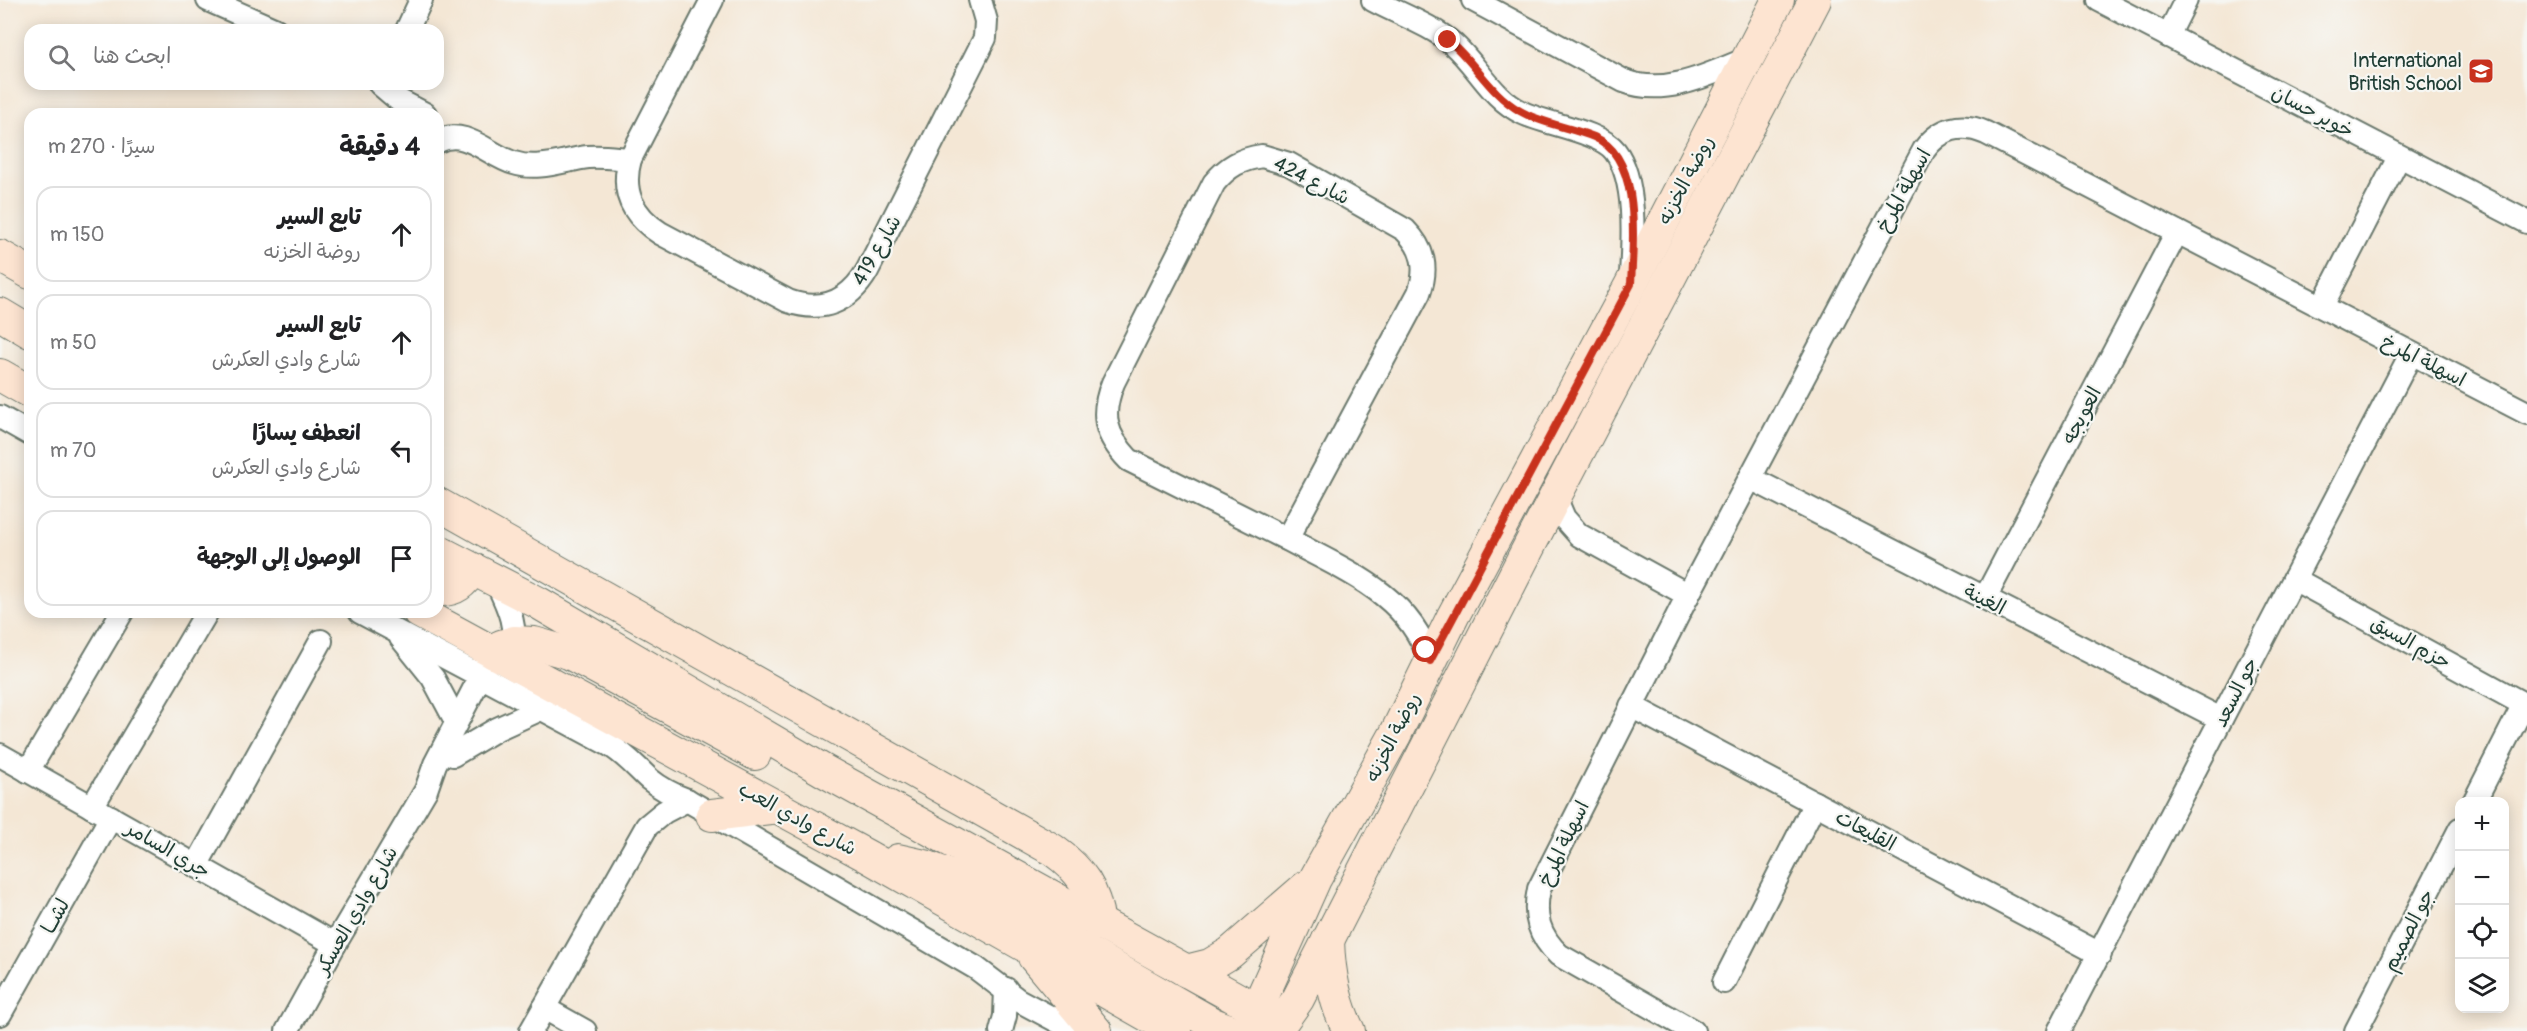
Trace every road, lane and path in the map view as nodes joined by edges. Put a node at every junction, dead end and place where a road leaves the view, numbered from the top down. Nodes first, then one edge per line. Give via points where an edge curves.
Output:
1 (208, 0) edge
2 (422, 0) edge
3 (712, 0) edge
4 (980, 0) edge
5 (1373, 0) edge
6 (1473, 0) edge
7 (1778, 0) edge
8 (1815, 0) edge
9 (2099, 0) edge
10 (2186, 0) edge
11 (262, 24) edge
12 (410, 24) edge
13 (2168, 36) junction
14 (1749, 58) junction
15 (387, 90) edge
16 (413, 108) edge
17 (444, 134) edge
18 (2399, 157) junction
19 (630, 159) junction
20 (2527, 222) edge
21 (2177, 232) junction
22 (0, 256) edge
23 (24, 270) edge
24 (1631, 284) junction
25 (2322, 306) junction
26 (0, 314) edge
27 (24, 328) edge
28 (2411, 354) junction
29 (0, 375) edge
30 (24, 389) edge
31 (2527, 413) edge
32 (0, 417) edge
33 (24, 431) edge
34 (1750, 478) junction
35 (1555, 497) junction
36 (444, 507) edge
37 (1579, 535) junction
38 (1287, 539) junction
39 (1532, 541) junction
40 (444, 554) edge
41 (483, 574) junction
42 (2294, 579) junction
43 (444, 589) edge
44 (1688, 595) junction
45 (1985, 598) junction
46 (1453, 616) junction
47 (118, 618) edge
48 (204, 618) edge
49 (372, 618) edge
50 (428, 618) edge
51 (1408, 618) junction
52 (392, 628) junction
53 (321, 641) dead end
54 (1430, 661) junction
55 (498, 662) junction
56 (2525, 705) edge
57 (1632, 706) junction
58 (543, 708) junction
59 (2221, 719) junction
60 (456, 722) junction
61 (1395, 735) junction
62 (1425, 750) junction
63 (0, 754) edge
64 (453, 755) junction
65 (28, 771) junction
66 (826, 772) junction
67 (650, 779) junction
68 (426, 790) junction
69 (2476, 797) edge
70 (1815, 803) junction
71 (778, 807) junction
72 (699, 808) junction
73 (101, 812) junction
74 (646, 826) junction
75 (2455, 839) edge
76 (867, 856) junction
77 (196, 866) junction
78 (1315, 879) junction
79 (1099, 924) junction
80 (1328, 939) junction
81 (1022, 943) junction
82 (335, 944) junction
83 (2100, 954) junction
84 (1186, 971) junction
85 (1724, 982) dead end
86 (1006, 989) junction
87 (544, 1008) junction
88 (0, 1014) edge
89 (1040, 1014) junction
90 (1268, 1025) edge
91 (287, 1031) edge
92 (531, 1031) edge
93 (585, 1031) edge
94 (1001, 1031) edge
95 (1010, 1031) edge
96 (1076, 1031) edge
97 (1096, 1031) edge
98 (1175, 1031) edge
99 (1231, 1031) edge
100 (1349, 1031) edge
101 (1692, 1031) edge
102 (2059, 1031) edge
103 (2356, 1031) edge

1 - 11 street
2 - 12 street
3 - 19 street, شارع 419
4 - 19 street, شارع 419 via 986,21 985,38 974,63 859,285 834,303 819,307 788,301 645,223 627,193 625,174
5 - 24 street via 1448,40 1495,94 1522,113 1594,137 1614,150 1628,186
6 - 14 street via 1624,81 1647,88 1680,83
7 - 14 street, روضة الخزنه
8 - 35 street, روضة الخزنه
9 - 13 street, خوير حسان
10 - 13 street
13 - 18 street, خوير حسان
14 - 24 street, روضة الخزنه
15 - 16 street
17 - 19 street via 470,140 504,159 528,166 587,158
18 - 20 street, خوير حسان
18 - 25 street
21 - 25 street, اسهلة المرخ
21 - 34 street, اسهلة المرخ via 1975,128 1942,132 1924,150
21 - 45 street, العويجه
22 - 23 street
24 - 46 street, روضة الخزنه
25 - 28 street, اسهلة المرخ
26 - 27 street
28 - 31 street, اسهلة المرخ
28 - 42 street, جو السعد
29 - 30 street
32 - 33 street
34 - 44 street, اسهلة المرخ
34 - 45 street, الغينة
35 - 37 street via 1564,518
35 - 39 street, روضة الخزنه
36 - 79 street via 1053,850 1081,873 1097,906
37 - 39 street
37 - 44 street
38 - 38 street, شارع 424 via 1129,460 1107,429 1106,416 1113,383 1214,183 1235,163 1262,156 1289,164 1405,230 1419,246 1425,266 1419,293
38 - 51 street, شارع 424 via 1378,589
39 - 62 street, روضة الخزنه
40 - 41 street
41 - 43 street
41 - 55 street via 511,616
41 - 66 street
42 - 56 street, حزم السيق
42 - 59 street, جو السعد
44 - 57 street, اسهلة المرخ
45 - 59 street, الغينة
46 - 51 street via 1435,623
46 - 54 street, روضة الخزنه
47 - 65 street
48 - 73 street, لشــا
49 - 52 street
50 - 55 street, شارع وادي العب
51 - 54 street, شارع 424
52 - 55 street
52 - 60 street via 433,678
53 - 77 street
54 - 61 street, روضة الخزنه
55 - 58 street
55 - 60 street, شارع وادي العسكر
55 - 64 street, شارع وادي العسكر
55 - 66 street via 534,643 569,652 761,757
55 - 71 street, شارع وادي العب
56 - 69 street
57 - 70 street, القليعات
57 - 101 street, اسهلة المرخ via 1539,889 1536,913 1543,937 1559,955
58 - 64 street
58 - 67 street via 614,748
59 - 83 street, جو السعد
60 - 68 street, شارع وادي العسكر
61 - 62 street
61 - 78 street, روضة الخزنه
62 - 80 street, روضة الخزنه
63 - 65 street, جري السامر
64 - 68 street, شارع وادي العسكر via 440,778
65 - 73 street, جري السامر
66 - 79 street
67 - 72 street
67 - 74 street
68 - 82 street, شارع وادي العسكر
70 - 83 street, القليعات
70 - 85 street
71 - 72 street
71 - 76 street, شارع وادي العب
72 - 74 street via 664,812
72 - 86 street
73 - 77 street, جري السامر
73 - 88 street, لشــا
74 - 87 street
75 - 103 street, جو الصميم
76 - 81 street, شارع وادي العب
76 - 99 street via 925,866 963,880
77 - 82 street, جري السامر
78 - 84 street via 1230,953 1210,965
78 - 90 street, روضة الخزنه
79 - 84 street
80 - 90 street, روضة الخزنه via 1298,999
80 - 100 street via 1332,981
81 - 97 street
81 - 98 street, شارع وادي العب
82 - 91 street, شارع وادي العسكر
83 - 102 street, جو السعد
84 - 90 street
86 - 89 street
86 - 94 street
87 - 92 street
87 - 93 street
89 - 95 street
89 - 96 street

